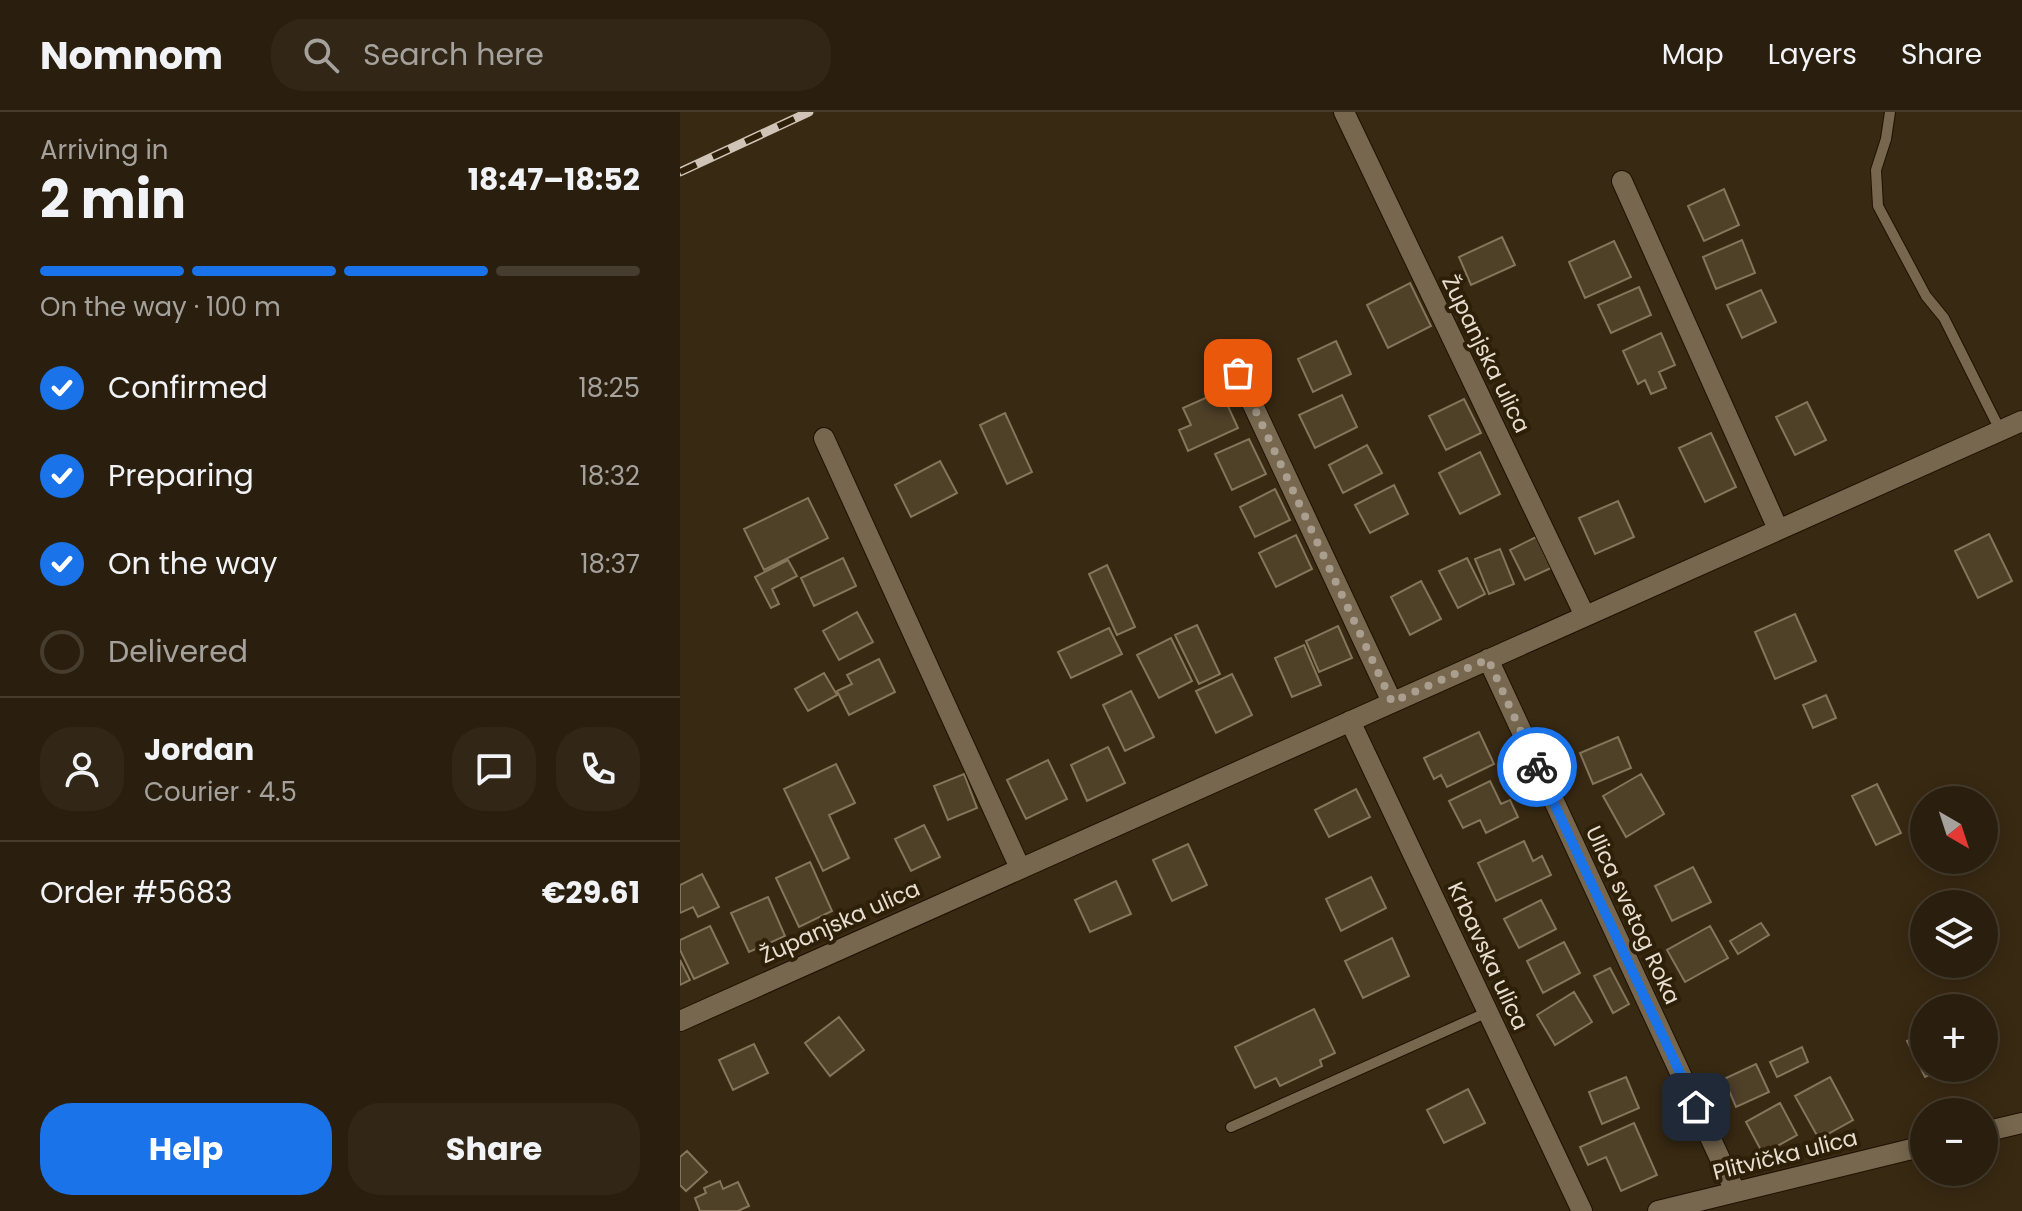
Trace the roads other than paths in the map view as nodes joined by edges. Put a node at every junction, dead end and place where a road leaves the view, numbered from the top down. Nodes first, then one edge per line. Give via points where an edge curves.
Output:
1 (1344, 112) edge
2 (1890, 112) edge
3 (1622, 181) dead end
4 (1238, 373) dead end
5 (2022, 421) edge
6 (2000, 430) junction
7 (824, 438) dead end
8 (1778, 529) junction
9 (1585, 616) junction
10 (1488, 659) junction
11 (1392, 702) junction
12 (1350, 721) junction
13 (1020, 868) junction
14 (1488, 1012) junction
15 (680, 1021) edge
16 (2022, 1123) edge
17 (1231, 1127) dead end
18 (1998, 1129) edge
19 (1910, 1149) edge
20 (1735, 1191) junction
21 (1582, 1211) edge
22 (1658, 1211) edge

1 - 9 street, Županjska ulica
2 - 6 lane via 1876,170 1878,206 1926,296 1944,318
3 - 8 street
4 - 11 street
5 - 6 street, Županjska ulica
6 - 8 street, Županjska ulica
7 - 13 street
8 - 9 street, Županjska ulica
9 - 10 street, Županjska ulica
10 - 11 street, Županjska ulica
10 - 20 street, Ulica svetog Roka
11 - 12 street, Županjska ulica
12 - 13 street, Županjska ulica
12 - 14 street, Krbavska ulica
13 - 15 street, Županjska ulica
14 - 17 lane
14 - 21 street, Krbavska ulica
16 - 18 street
19 - 20 street, Plitvička ulica
20 - 22 street, Plitvička ulica

